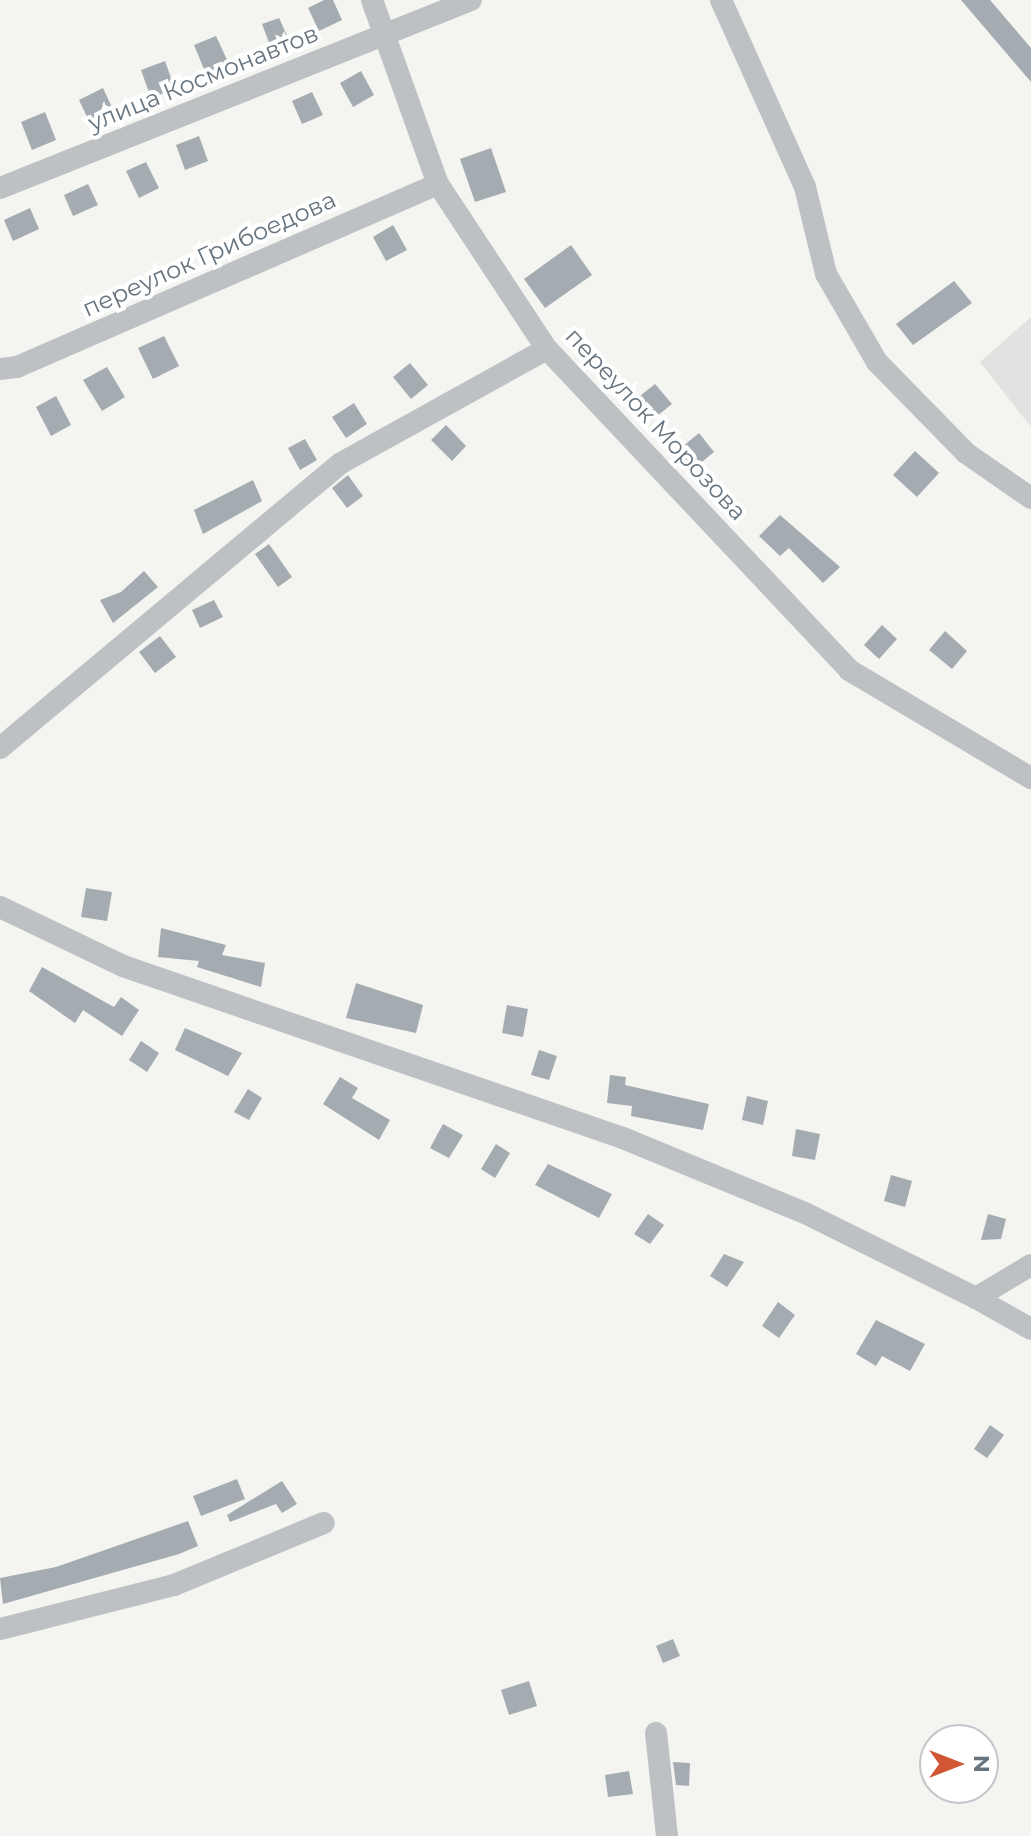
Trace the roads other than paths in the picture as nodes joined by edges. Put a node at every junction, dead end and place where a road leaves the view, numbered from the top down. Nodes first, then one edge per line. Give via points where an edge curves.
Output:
1 (372, 0) edge
2 (471, 0) edge
3 (721, 0) edge
4 (385, 33) junction
5 (438, 184) junction
6 (0, 188) edge
7 (547, 349) junction
8 (0, 369) edge
9 (1031, 498) edge
10 (0, 748) edge
11 (1031, 778) edge
12 (0, 907) edge
13 (1031, 1265) edge
14 (976, 1298) junction
15 (1031, 1329) edge
16 (324, 1523) dead end
17 (0, 1629) edge
18 (656, 1733) dead end
19 (667, 1836) edge

1 - 4 street, переулок Морозова
2 - 4 street, улица Космонавтов
3 - 9 street via 805,187 826,274 877,362 966,453
4 - 5 street, переулок Морозова
4 - 6 street, улица Космонавтов
5 - 7 street, переулок Морозова
5 - 8 street, переулок Грибоедова via 17,367
7 - 10 street via 341,463
7 - 11 street, переулок Морозова via 849,670
12 - 14 street via 123,966 623,1138 807,1214
13 - 14 street
14 - 15 street
16 - 17 street via 174,1585
18 - 19 street

